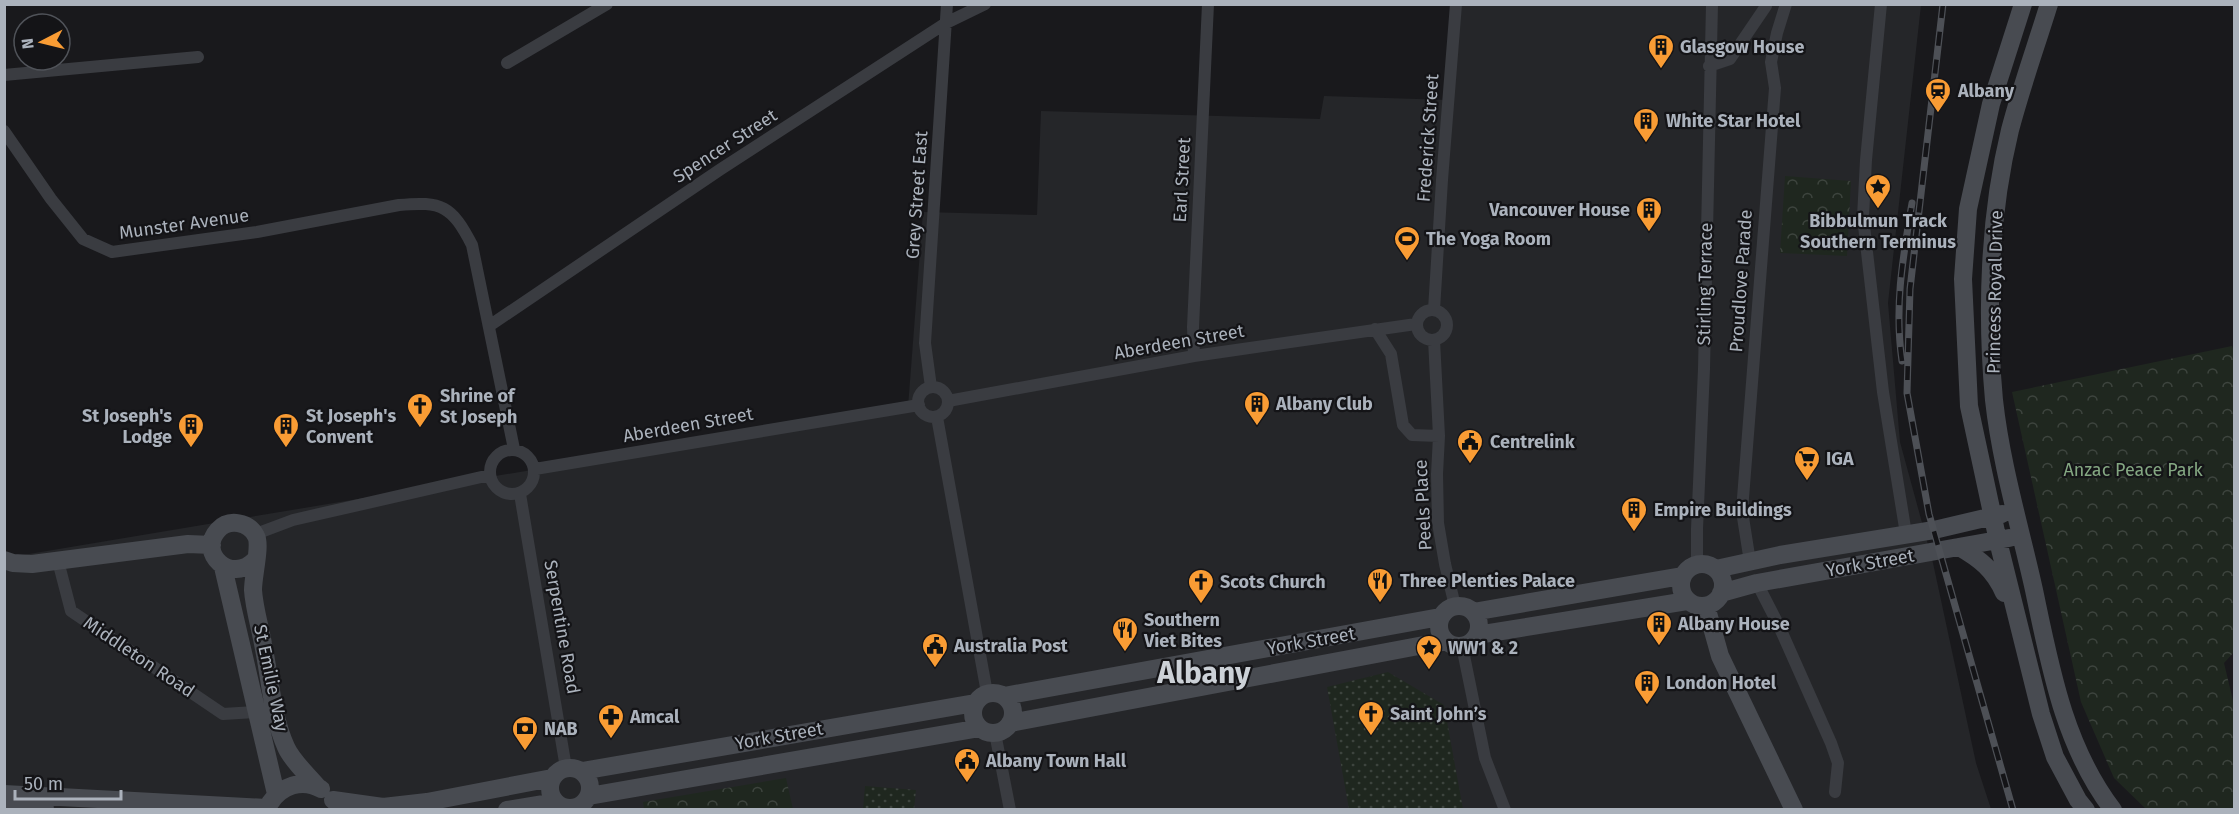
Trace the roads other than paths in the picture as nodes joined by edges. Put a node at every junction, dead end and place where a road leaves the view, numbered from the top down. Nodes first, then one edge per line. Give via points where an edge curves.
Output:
1 (607, 4) edge
2 (947, 4) edge
3 (985, 4) edge
4 (1208, 4) edge
5 (1456, 4) edge
6 (1712, 4) edge
7 (1786, 4) edge
8 (1881, 4) edge
9 (2024, 4) edge
10 (2049, 4) edge
11 (1766, 6) edge
12 (946, 23) junction
13 (198, 57) dead end
14 (507, 63) dead end
15 (1709, 66) junction
16 (4, 75) edge
17 (4, 131) edge
18 (1434, 310) junction
19 (1416, 324) junction
20 (489, 326) junction
21 (1375, 329) junction
22 (1434, 340) junction
23 (1194, 356) junction
24 (931, 387) junction
25 (948, 401) junction
26 (919, 405) junction
27 (937, 417) junction
28 (1439, 436) junction
29 (514, 449) junction
30 (535, 469) junction
31 (1982, 471) junction
32 (490, 475) junction
33 (520, 494) junction
34 (2016, 512) junction
35 (1993, 516) junction
36 (1954, 525) junction
37 (256, 534) junction
38 (1906, 534) junction
39 (2020, 535) junction
40 (1998, 541) junction
41 (212, 545) junction
42 (1959, 547) junction
43 (1910, 556) junction
44 (4, 560) edge
45 (255, 560) junction
46 (58, 561) junction
47 (1750, 562) junction
48 (1697, 564) junction
49 (223, 567) junction
50 (1716, 569) junction
51 (1682, 576) junction
52 (1757, 583) junction
53 (1721, 593) junction
54 (1687, 601) junction
55 (1706, 606) junction
56 (1464, 609) junction
57 (1440, 617) junction
58 (1445, 641) junction
59 (1470, 641) junction
60 (2033, 683) junction
61 (989, 698) junction
62 (255, 712) junction
63 (995, 728) junction
64 (567, 772) junction
65 (317, 786) junction
66 (1835, 792) dead end
67 (4, 794) edge
68 (589, 796) junction
69 (556, 802) junction
70 (270, 804) edge
71 (335, 805) edge
72 (1500, 807) edge
73 (4, 808) edge
74 (574, 809) edge
75 (64, 810) edge
76 (507, 810) edge
77 (1010, 810) edge
78 (1794, 810) edge
79 (2086, 810) edge
80 (2113, 810) edge

1 - 14 street
2 - 12 street, Grey Street East
3 - 12 street, Spencer Street
4 - 23 street, Earl Street
5 - 18 street, Frederick Street
6 - 15 street, Stirling Terrace
7 - 47 street, Proudlove Parade via 1771,62 1775,88 1742,511
8 - 38 street via 1863,212 1883,392
9 - 31 main road, Princess Royal Drive via 1991,104 1968,209 1963,279 1965,343 1969,406
10 - 34 main road, Princess Royal Drive via 2010,130 1993,231 1991,343 1995,402
11 - 15 street via 1730,59
12 - 20 street, Spencer Street
12 - 24 street, Grey Street East via 925,343
13 - 16 street
15 - 48 street, Stirling Terrace
17 - 20 street, Munster Avenue via 83,239 112,252 257,232 399,205 441,206 461,222 472,245
18 - 19 street via 1420,315
18 - 22 street via 1443,315 1447,325 1443,335
19 - 21 street, Aberdeen Street
19 - 22 street via 1422,337
20 - 29 street
21 - 23 street, Aberdeen Street
21 - 28 street, Peels Place via 1391,354 1403,425 1412,435
22 - 28 street, Peels Place
23 - 25 street, Aberdeen Street
24 - 25 street via 944,392
24 - 26 street via 920,396
25 - 27 street via 946,411
26 - 27 street via 923,414
26 - 30 street, Aberdeen Street
27 - 61 street
28 - 56 street, Peels Place via 1438,524 1444,564
29 - 30 street via 528,456
29 - 32 street via 499,454 490,467
30 - 33 street via 532,483
31 - 35 main road, Princess Royal Drive
31 - 36 main road via 1982,498
32 - 33 street via 492,483 504,493
32 - 37 street via 293,520
33 - 64 street, Serpentine Road
34 - 35 main road
34 - 39 main road, Princess Royal Drive
35 - 36 main road
35 - 40 main road, Princess Royal Drive
36 - 38 main road, York Street
37 - 41 main road via 242,524 225,524 214,536
37 - 45 main road via 259,542
38 - 43 main road
38 - 47 main road, York Street
39 - 40 main road, York Street
39 - 80 main road, Princess Royal Drive via 2064,716 2091,775
40 - 42 main road, York Street
40 - 60 main road, Princess Royal Drive
41 - 46 main road via 188,544
41 - 49 main road
42 - 43 main road, York Street
42 - 60 main road via 1980,559 1997,577
43 - 52 main road, York Street
44 - 46 main road via 32,564
45 - 49 main road via 237,570
45 - 65 main road, St Emilie Way via 253,592 278,720 286,748
46 - 62 street, Middleton Road via 71,611 223,714
47 - 50 main road, York Street
47 - 52 main road
48 - 50 main road
48 - 51 main road
49 - 62 main road, St Emilie Way
50 - 53 main road via 1723,580
51 - 54 main road via 1681,590
51 - 56 main road
52 - 53 main road, York Street
52 - 66 street via 1831,743 1838,763
53 - 55 main road
54 - 55 main road
54 - 59 main road
55 - 78 main road via 1720,656
56 - 57 main road via 1444,612
56 - 59 main road via 1479,623
57 - 58 main road via 1439,630
57 - 61 main road, York Street
58 - 59 main road via 1450,645
58 - 63 main road, York Street
59 - 72 street via 1485,758
60 - 79 main road, Princess Royal Drive via 2055,757
61 - 63 main road via 973,717
61 - 63 main road via 1012,708
61 - 64 main road, York Street
62 - 70 main road, St Emilie Way
63 - 68 main road, York Street
63 - 77 street
64 - 68 main road via 590,782
64 - 69 main road via 550,791
64 - 71 main road, York Street via 427,802 383,807
65 - 70 main road via 288,786
65 - 71 main road, St Emilie Way
67 - 70 main road
68 - 74 main road, York Street
69 - 74 main road, York Street
69 - 76 main road, York Street
73 - 75 main road

